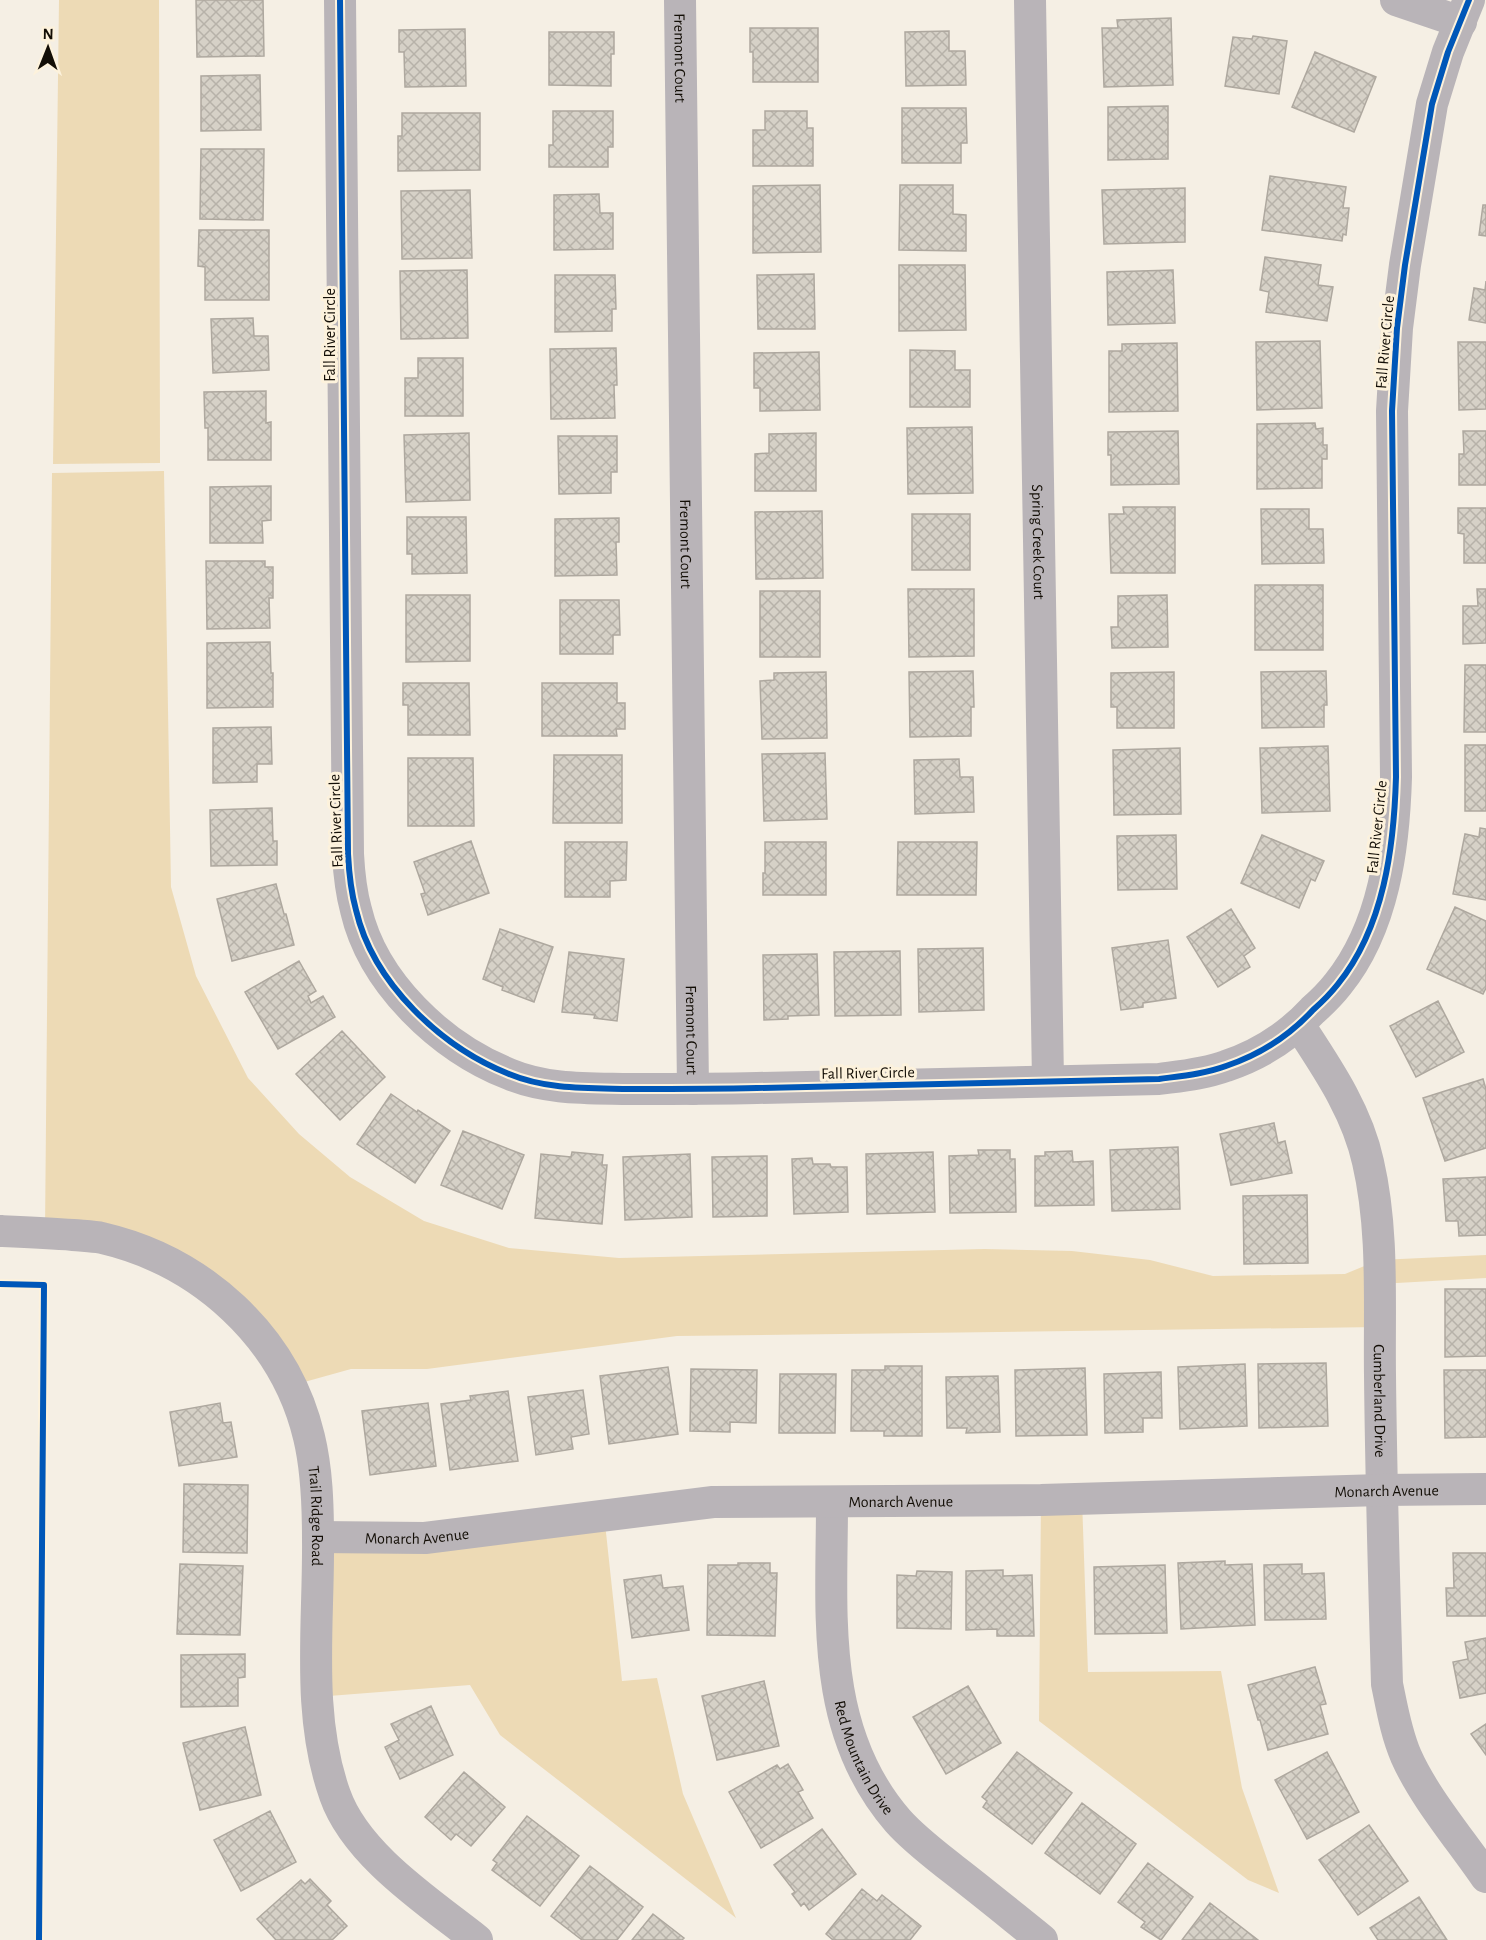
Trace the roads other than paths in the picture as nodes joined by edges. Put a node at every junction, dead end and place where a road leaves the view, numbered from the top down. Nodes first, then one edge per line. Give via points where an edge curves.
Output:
1 (340, 0) edge
2 (680, 0) edge
3 (1030, 0) edge
4 (1396, 0) edge
5 (1465, 11) edge
6 (1299, 1025) junction
7 (1048, 1082) junction
8 (693, 1089) junction
9 (0, 1231) edge
10 (1486, 1489) edge
11 (1382, 1490) junction
12 (832, 1502) junction
13 (318, 1537) junction
14 (1486, 1877) edge
15 (477, 1940) edge
16 (1042, 1940) edge

1 - 8 street, Fall River Circle via 348,854 356,912 385,974 411,1008 448,1040 495,1068 530,1081 570,1088
2 - 8 street, Fremont Court
3 - 7 street, Spring Creek Court
4 - 5 street, Fall River Circle
5 - 6 street, Fall River Circle via 1432,104 1397,328 1392,411 1396,777 1390,851 1365,939 1338,984
6 - 7 street, Fall River Circle via 1251,1056 1196,1074
6 - 11 street, Cumberland Drive via 1341,1089 1368,1162 1378,1223
7 - 8 street, Fall River Circle
9 - 13 street, Trail Ridge Road via 100,1237 148,1251 185,1270 240,1314 281,1369 309,1435 315,1465
10 - 11 street, Monarch Avenue
11 - 12 street, Monarch Avenue
11 - 14 street, Cumberland Drive via 1388,1684 1398,1734 1421,1784
12 - 13 street, Monarch Avenue via 713,1502 425,1538
12 - 16 street, Red Mountain Drive via 833,1653 842,1712 856,1754 899,1822
13 - 15 street, Trail Ridge Road via 316,1698 335,1797 373,1855

